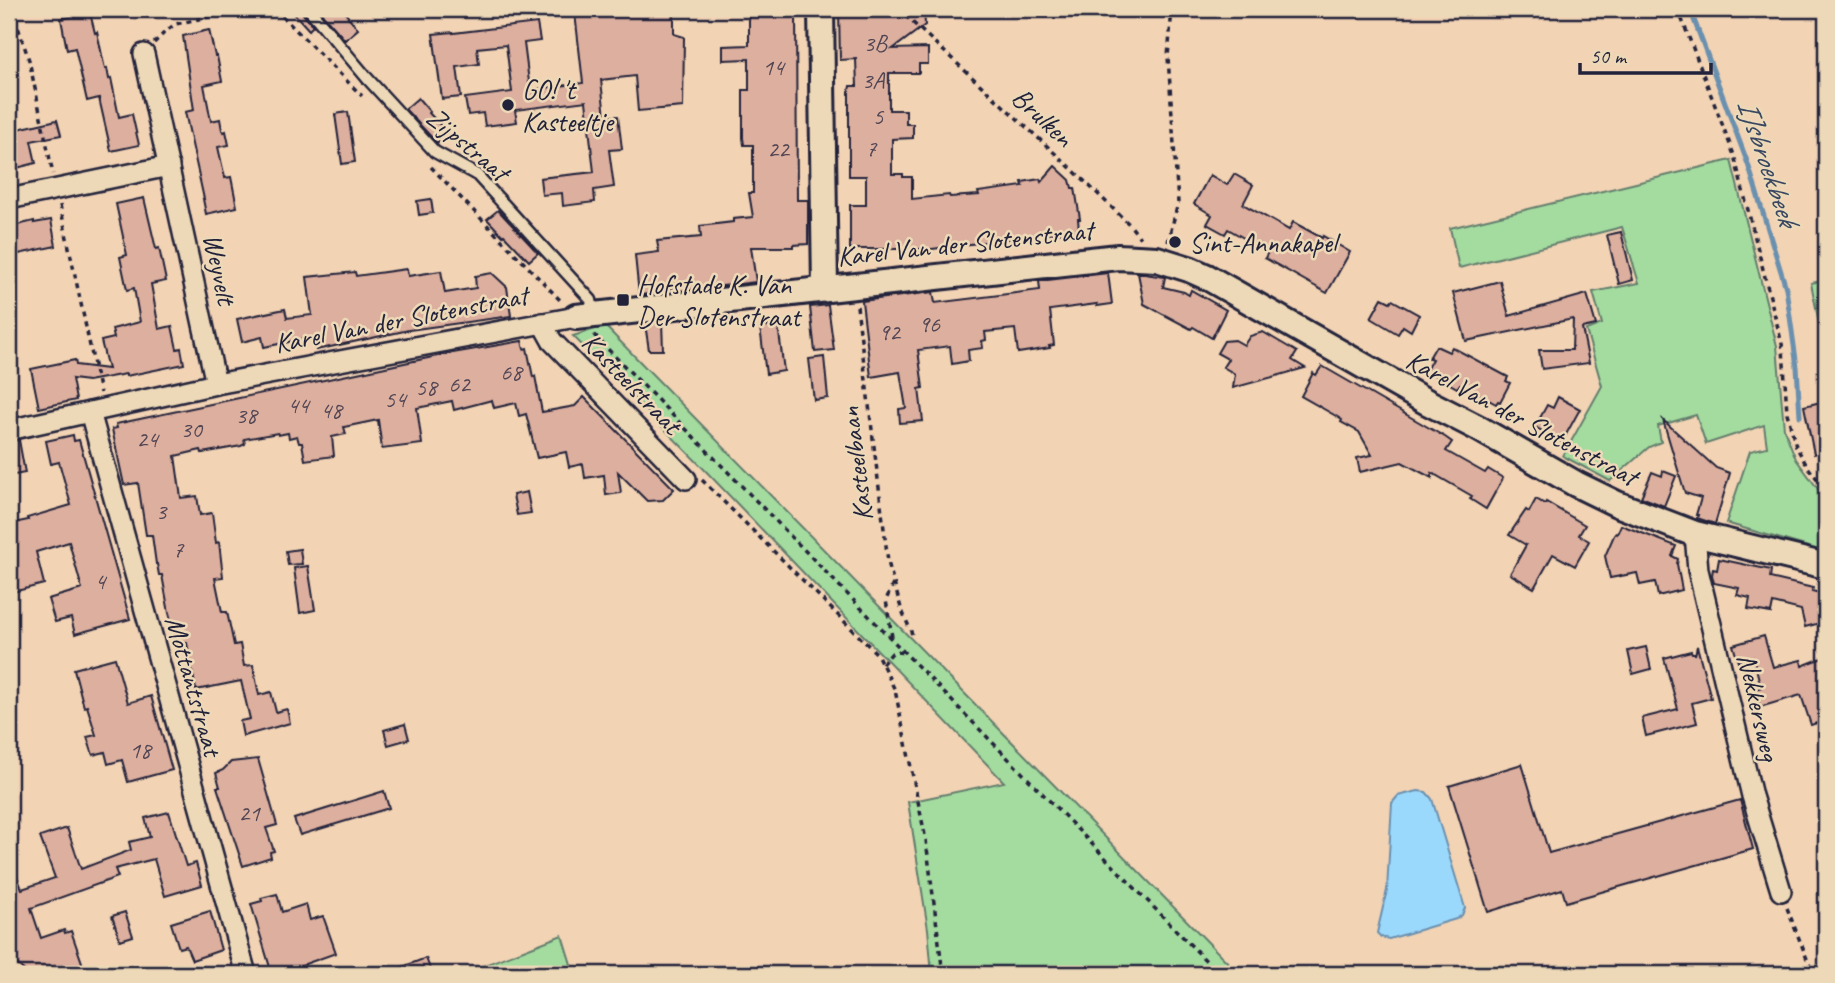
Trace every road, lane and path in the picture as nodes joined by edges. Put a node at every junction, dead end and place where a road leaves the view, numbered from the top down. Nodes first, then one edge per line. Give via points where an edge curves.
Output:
1 (12, 9) edge
2 (248, 9) edge
3 (309, 9) edge
4 (821, 9) edge
5 (898, 9) edge
6 (1172, 9) edge
7 (1678, 9) edge
8 (144, 54) joint
9 (169, 166) junction
10 (56, 190) junction
11 (9, 199) edge
12 (1161, 260) junction
13 (855, 287) junction
14 (825, 289) junction
15 (585, 316) junction
16 (542, 323) junction
17 (216, 384) junction
18 (97, 410) junction
19 (9, 430) edge
20 (686, 479) joint
21 (1826, 490) edge
22 (1695, 534) junction
23 (1826, 566) edge
24 (894, 582) junction
25 (912, 634) dead end
26 (892, 639) junction
27 (906, 654) junction
28 (882, 664) junction
29 (1780, 891) joint
30 (246, 974) edge
31 (943, 974) edge
32 (1219, 974) edge
33 (1813, 974) edge

1 - 10 path via 29,60
2 - 8 path via 175,24
3 - 15 lane, Zijpstraat via 435,152 477,175 591,300
4 - 14 street
5 - 12 path, Brulken via 1073,170
6 - 12 path via 1168,57 1178,202
7 - 21 path via 1734,156 1783,348 1787,413 1796,446
8 - 9 street, Weyvelt
9 - 10 street
9 - 17 street, Weyvelt
10 - 11 street
10 - 18 path
12 - 13 street, Karel Van der Slotenstraat via 1118,257
12 - 22 street, Karel Van der Slotenstraat via 1207,277 1576,484
13 - 14 street, Karel Van der Slotenstraat
13 - 24 path, Kasteelbaan
14 - 15 street, Karel Van der Slotenstraat
15 - 16 street, Karel Van der Slotenstraat
15 - 26 path
16 - 17 street, Karel Van der Slotenstraat
16 - 20 street, Kasteelstraat via 552,341
17 - 18 street, Karel Van der Slotenstraat
18 - 19 street, Karel Van der Slotenstraat
18 - 30 street, Mottantstraat
20 - 28 path via 701,479
22 - 23 street, Karel Van der Slotenstraat
22 - 29 street, Nekkersweg via 1698,570 1752,796
24 - 25 path, Kasteelbaan
24 - 26 path via 886,600
26 - 27 path
27 - 28 path via 892,653
27 - 32 path
28 - 31 path via 895,690 926,840
29 - 33 path

